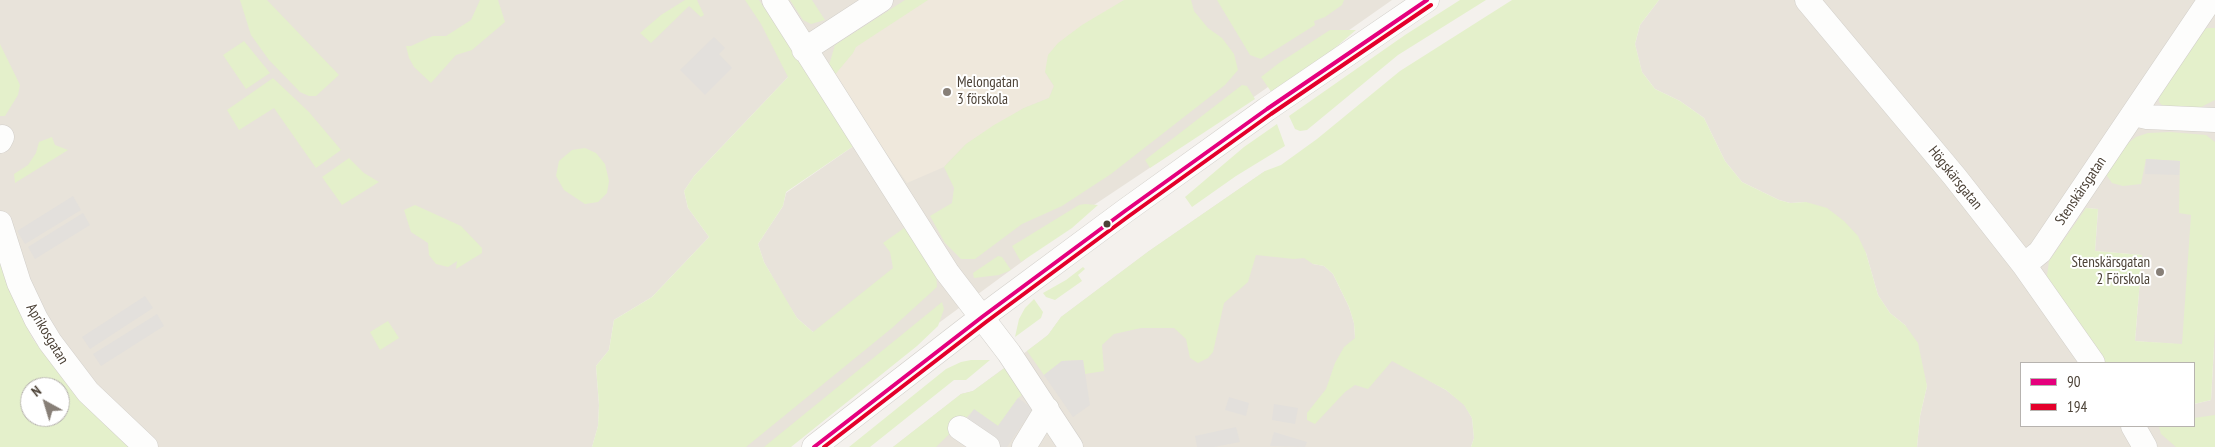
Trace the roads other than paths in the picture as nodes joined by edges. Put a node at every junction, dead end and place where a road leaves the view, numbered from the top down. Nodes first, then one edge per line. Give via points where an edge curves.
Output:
1 (774, 0) edge
2 (881, 0) edge
3 (1427, 0) edge
4 (1807, 0) edge
5 (2210, 0) edge
6 (804, 50) junction
7 (2134, 114) junction
8 (2215, 120) edge
9 (0, 224) edge
10 (2024, 265) junction
11 (982, 317) junction
12 (2092, 362) edge
13 (1047, 409) junction
14 (2134, 427) edge
15 (960, 428) dead end
16 (146, 447) edge
17 (814, 447) edge
18 (988, 447) edge
19 (1024, 447) edge
20 (1071, 447) edge
21 (2145, 447) edge

1 - 6 street
2 - 6 street
3 - 11 street via 1219,143
4 - 10 street, Högskärsgatan
5 - 7 street, Stenskärsgatan
6 - 11 street via 947,272
7 - 8 street via 2147,118
7 - 10 street, Stenskärsgatan via 2040,252
9 - 16 street, Aprikosgatan via 19,283 50,342 88,392
10 - 12 street, Högskärsgatan
11 - 13 street
11 - 17 street
13 - 19 street
13 - 20 street
14 - 21 street
15 - 18 street

